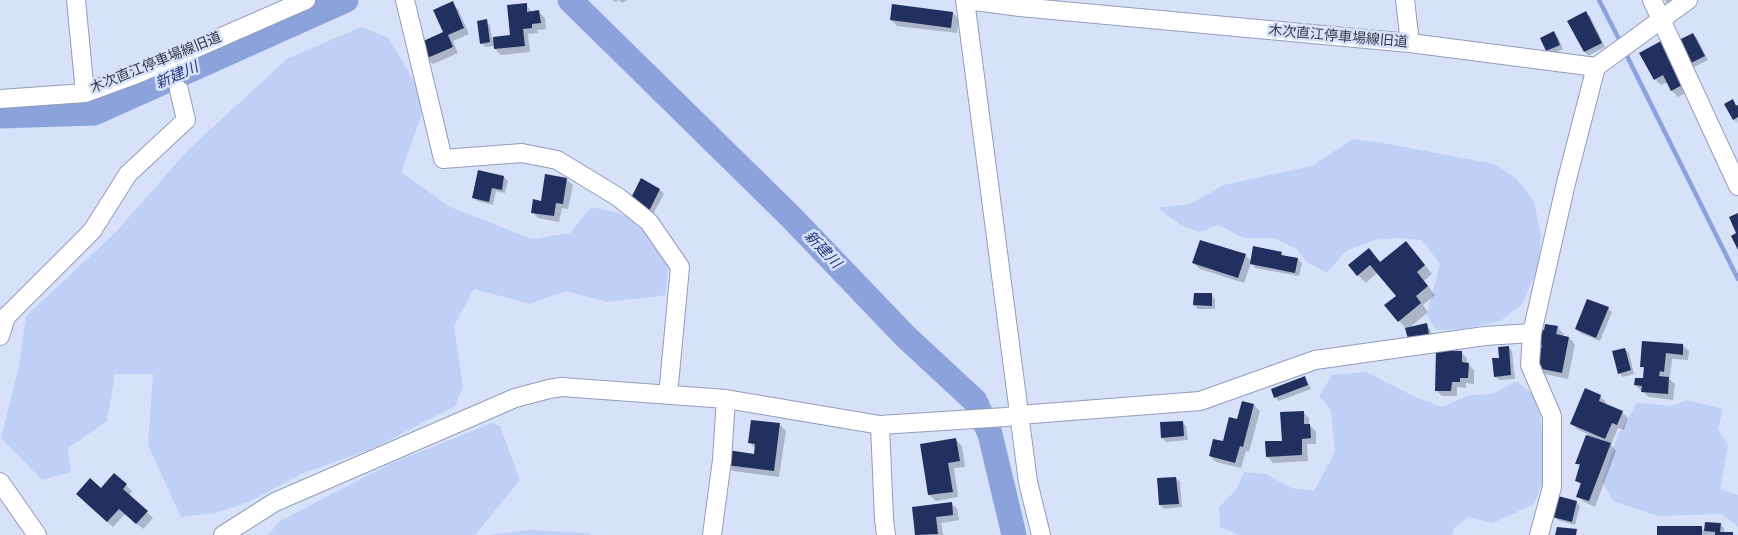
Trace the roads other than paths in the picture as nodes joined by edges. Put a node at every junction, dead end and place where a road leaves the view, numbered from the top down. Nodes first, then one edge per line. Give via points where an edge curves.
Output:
1 (76, 0) edge
2 (306, 0) edge
3 (405, 0) edge
4 (966, 0) edge
5 (1405, 0) edge
6 (1652, 0) edge
7 (1688, 0) edge
8 (1661, 20) junction
9 (1410, 43) junction
10 (1596, 67) junction
11 (179, 90) dead end
12 (85, 93) junction
13 (0, 99) edge
14 (1738, 186) edge
15 (1532, 333) junction
16 (0, 336) edge
17 (668, 395) junction
18 (726, 399) junction
19 (1013, 416) junction
20 (880, 425) junction
21 (0, 482) edge
22 (37, 535) edge
23 (223, 535) edge
24 (712, 535) edge
25 (886, 535) edge
26 (1041, 535) edge
27 (1539, 535) edge

1 - 12 street
2 - 12 street, 木次直江停車場線旧道 via 137,74
3 - 17 street via 443,160 522,153 557,160 618,197 649,222 680,267
4 - 9 street, 木次直江停車場線旧道
4 - 19 street
5 - 9 street
6 - 8 street
7 - 8 street
8 - 10 street
8 - 14 street
9 - 10 street, 木次直江停車場線旧道
10 - 15 street
11 - 16 street via 186,120 128,174 92,231 6,317
12 - 13 street, 木次直江停車場線旧道
15 - 19 street via 1485,336 1315,360 1200,401
15 - 27 street via 1530,365 1552,416 1552,487
17 - 18 street
17 - 23 street via 562,387 515,398 274,502
18 - 20 street
18 - 24 street
19 - 20 street
19 - 26 street
20 - 25 street
21 - 22 street

